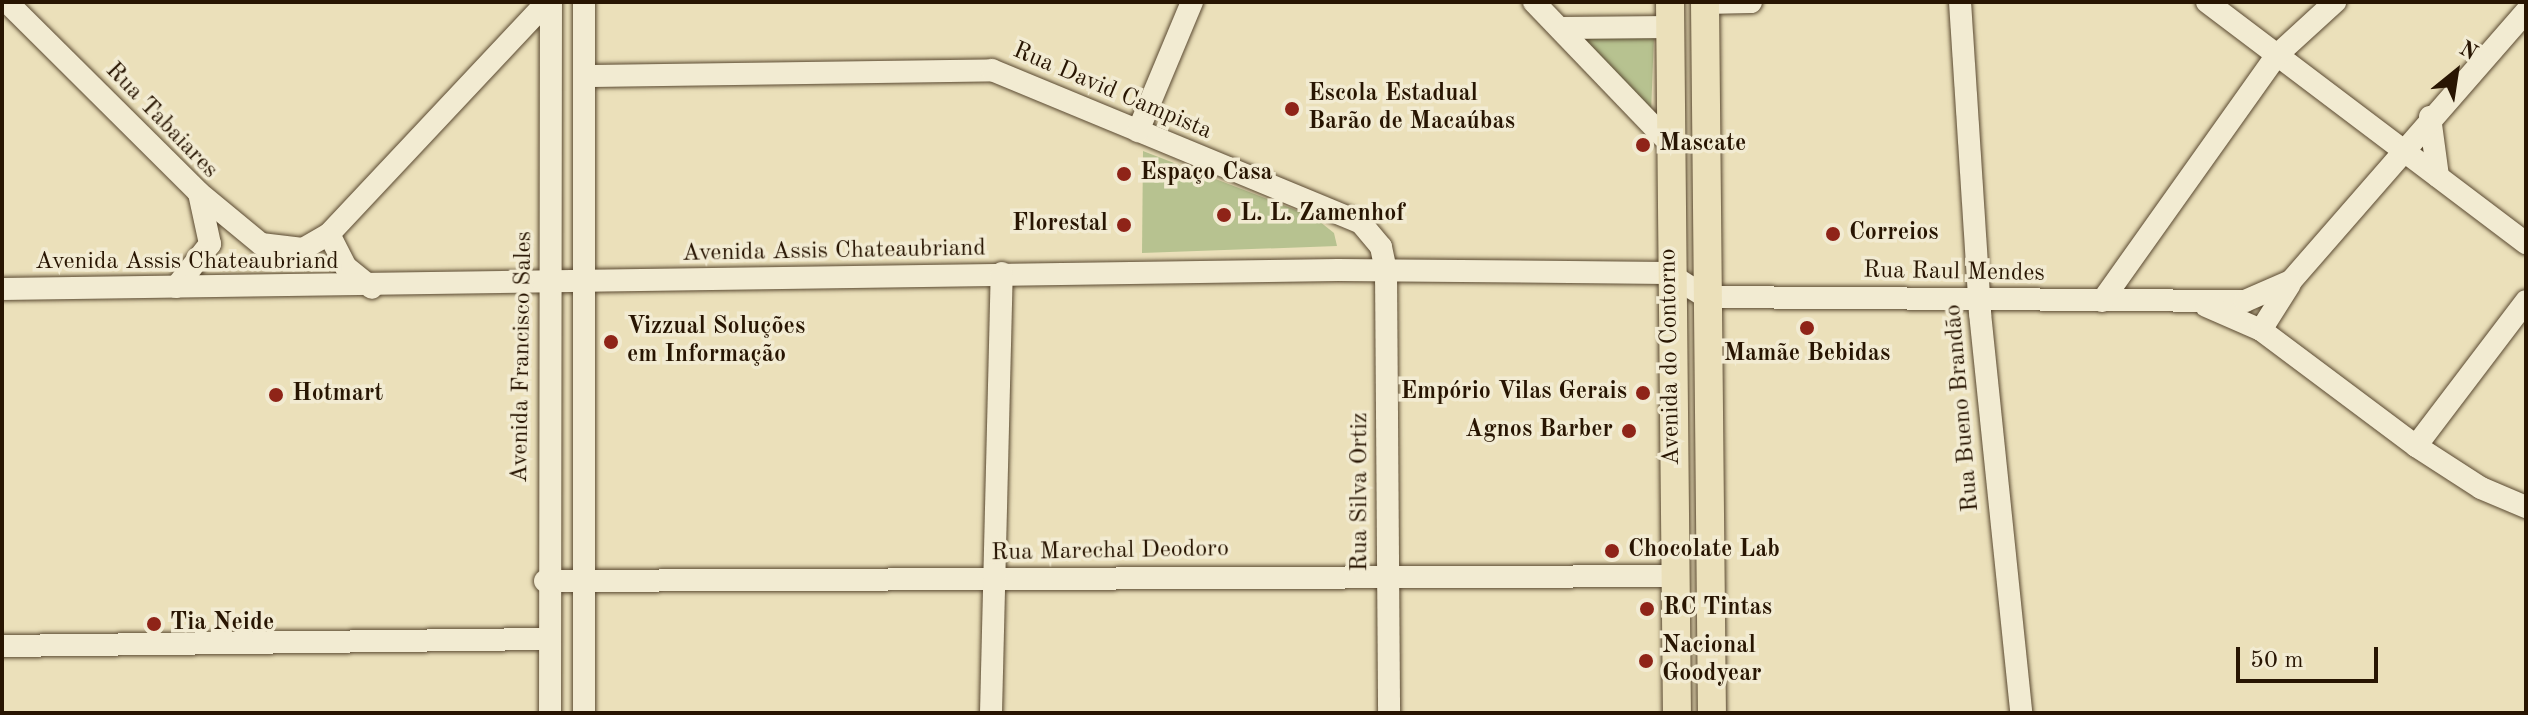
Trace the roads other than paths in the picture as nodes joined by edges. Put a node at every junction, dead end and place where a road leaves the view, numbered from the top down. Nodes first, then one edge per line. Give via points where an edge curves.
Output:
1 (549, 2) edge
2 (584, 2) edge
3 (1192, 2) edge
4 (1534, 2) edge
5 (1705, 2) edge
6 (1751, 2) edge
7 (1960, 2) edge
8 (2207, 2) edge
9 (2335, 2) edge
10 (12, 7) dead end
11 (2526, 12) edge
12 (1670, 14) edge
13 (1561, 28) junction
14 (2277, 55) junction
15 (585, 76) junction
16 (2430, 117) junction
17 (1138, 131) junction
18 (1669, 143) junction
19 (2401, 149) junction
20 (2438, 176) junction
21 (198, 192) junction
22 (329, 234) junction
23 (2526, 243) edge
24 (1707, 250) junction
25 (1386, 271) junction
26 (1002, 273) junction
27 (1668, 273) junction
28 (2291, 281) junction
29 (585, 284) junction
30 (550, 285) junction
31 (176, 287) junction
32 (372, 288) junction
33 (2, 289) edge
34 (1706, 297) junction
35 (1979, 299) junction
36 (2102, 301) junction
37 (2526, 301) edge
38 (2201, 304) junction
39 (2261, 330) junction
40 (2416, 446) junction
41 (2526, 507) edge
42 (1387, 573) junction
43 (1677, 576) junction
44 (990, 580) junction
45 (545, 581) junction
46 (584, 582) junction
47 (547, 639) junction
48 (2, 646) edge
49 (550, 713) edge
50 (584, 713) edge
51 (991, 713) edge
52 (1389, 713) edge
53 (1677, 713) edge
54 (1712, 713) edge
55 (2021, 713) edge

1 - 22 street
1 - 30 street, Avenida Francisco Sales
2 - 15 street
3 - 17 street
4 - 13 street
5 - 6 street
5 - 24 main road, Avenida do Contorno
7 - 35 street, Rua Bueno Brandão
8 - 14 street
9 - 14 street
10 - 21 street, Rua Tabaiares
11 - 16 street
12 - 13 street
12 - 18 main road, Avenida do Contorno
13 - 18 street
14 - 19 street
14 - 36 street
15 - 17 street, Rua David Campista via 992,70
15 - 29 street
16 - 19 street
16 - 20 street
17 - 25 street, Rua David Campista via 1361,223 1381,247
18 - 27 main road, Avenida do Contorno
19 - 20 street
19 - 28 street
20 - 23 street
21 - 22 street via 280,251
21 - 31 street, Rua Tabaiares via 210,244
22 - 32 street via 346,267
24 - 27 street
24 - 34 main road, Avenida do Contorno
25 - 26 street, Avenida Assis Chateaubriand
25 - 27 street, Avenida Assis Chateaubriand
25 - 42 street, Rua Silva Ortiz
26 - 29 street, Avenida Assis Chateaubriand
26 - 44 street
27 - 34 street
27 - 43 main road, Avenida do Contorno
28 - 38 street via 2256,298
28 - 39 street
29 - 30 street, Avenida Assis Chateaubriand
29 - 46 street
30 - 32 street, Avenida Assis Chateaubriand
30 - 45 street, Avenida Francisco Sales
31 - 32 street, Avenida Assis Chateaubriand
31 - 33 street, Avenida Assis Chateaubriand
34 - 35 street, Rua Raul Mendes
34 - 54 main road, Avenida do Contorno
35 - 36 street, Rua Raul Mendes
35 - 55 street, Rua Bueno Brandão
36 - 38 street, Rua Raul Mendes
37 - 40 street
38 - 39 street
39 - 40 street
40 - 41 street via 2481,488
42 - 43 street, Rua Marechal Deodoro
42 - 44 street, Rua Marechal Deodoro
42 - 52 street, Rua Silva Ortiz
43 - 53 main road, Avenida do Contorno
44 - 46 street, Rua Marechal Deodoro
44 - 51 street
45 - 46 street, Rua Marechal Deodoro
45 - 47 street, Avenida Francisco Sales
46 - 50 street
47 - 48 street
47 - 49 street, Avenida Francisco Sales

